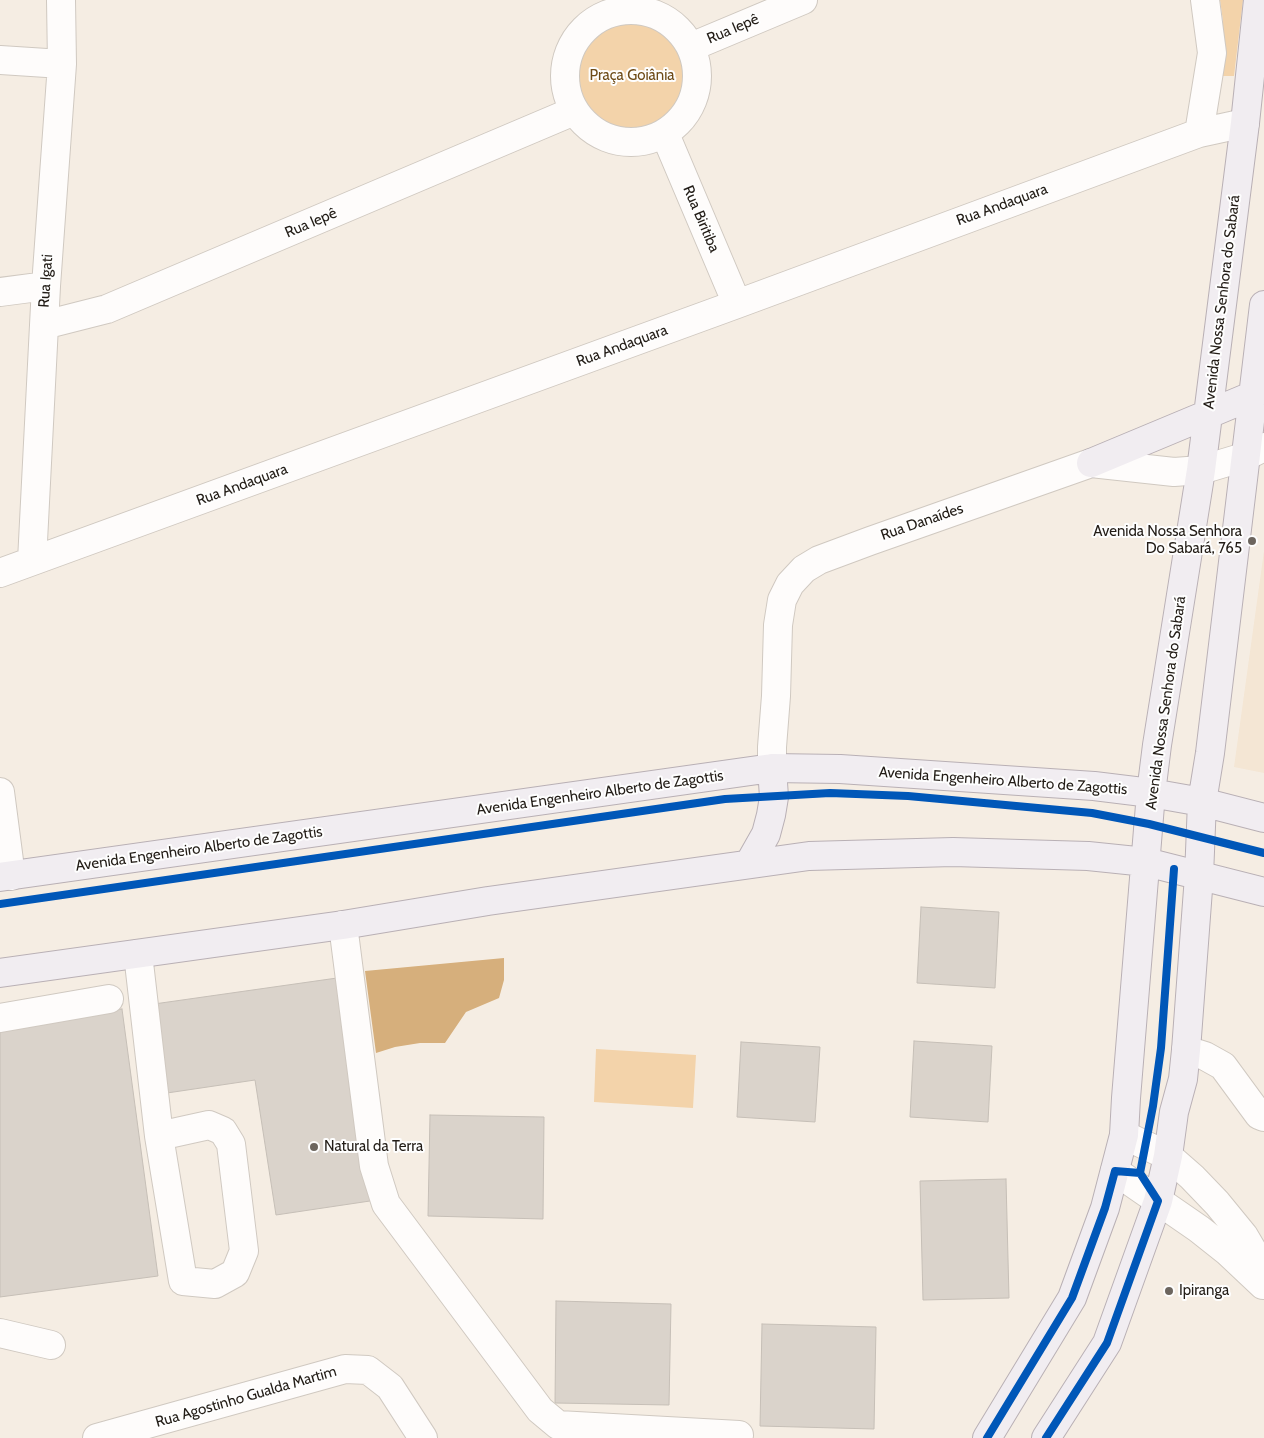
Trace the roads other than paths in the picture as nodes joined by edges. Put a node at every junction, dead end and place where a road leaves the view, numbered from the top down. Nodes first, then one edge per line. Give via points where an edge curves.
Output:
1 (61, 0) edge
2 (803, 0) edge
3 (1205, 0) edge
4 (1258, 0) edge
5 (603, 7) edge
6 (691, 47) junction
7 (0, 60) edge
8 (62, 64) junction
9 (574, 111) junction
10 (1245, 123) junction
11 (1199, 133) junction
12 (665, 134) junction
13 (46, 286) junction
14 (0, 292) edge
15 (737, 304) junction
16 (1264, 305) edge
17 (44, 325) junction
18 (1254, 395) junction
19 (1208, 414) junction
20 (1254, 452) edge
21 (1090, 463) junction
22 (1200, 470) junction
23 (32, 561) junction
24 (0, 573) edge
25 (772, 768) junction
26 (0, 792) edge
27 (1151, 793) junction
28 (1202, 802) junction
29 (1264, 818) edge
30 (1146, 862) junction
31 (749, 864) junction
32 (1199, 876) junction
33 (5, 877) edge
34 (1264, 892) edge
35 (343, 925) junction
36 (138, 954) junction
37 (0, 973) edge
38 (109, 999) dead end
39 (0, 1018) edge
40 (1186, 1050) junction
41 (1264, 1117) edge
42 (1124, 1135) junction
43 (159, 1136) junction
44 (1168, 1156) junction
45 (1115, 1171) junction
46 (1158, 1201) junction
47 (1254, 1232) edge
48 (1264, 1270) edge
49 (1264, 1286) edge
50 (0, 1333) edge
51 (51, 1345) dead end
52 (739, 1435) dead end
53 (97, 1438) edge
54 (423, 1438) edge
55 (987, 1438) edge
56 (1046, 1438) edge

1 - 8 street, Rua Igati
2 - 6 street, Rua Iepê
3 - 11 street via 1212,53
4 - 10 main road, Avenida Nossa Senhora do Sabará
5 - 6 street via 646,11 664,18 680,30
5 - 9 street via 572,44 566,65 566,87
6 - 12 street via 698,81 693,103 681,121
7 - 8 street
8 - 13 street, Rua Igati
9 - 12 street via 593,131 610,139 628,143 647,142
9 - 17 street, Rua Iepê via 107,309
10 - 11 street, Rua Andaquara
10 - 19 main road, Avenida Nossa Senhora do Sabará
11 - 15 street, Rua Andaquara
12 - 15 street, Rua Biritiba
13 - 14 street
13 - 17 street, Rua Igati
15 - 23 street, Rua Andaquara
16 - 18 main road
17 - 23 street, Rua Igati
18 - 19 main road
18 - 20 main road
19 - 21 main road
19 - 22 main road, Avenida Nossa Senhora do Sabará
20 - 22 street, Rua Danaídes
20 - 28 main road
21 - 22 street, Rua Danaídes via 1174,472
21 - 25 street, Rua Danaídes via 870,541 804,569 790,584 782,600 778,625
22 - 27 main road, Avenida Nossa Senhora do Sabará
23 - 24 street, Rua Andaquara
25 - 27 main road, Avenida Engenheiro Alberto de Zagottis via 840,769 1094,786
25 - 31 main road via 774,796 771,816 766,834
25 - 33 main road, Avenida Engenheiro Alberto de Zagottis
26 - 33 street
27 - 28 main road, Avenida Engenheiro Alberto de Zagottis
27 - 30 main road, Avenida Nossa Senhora do Sabará
28 - 29 main road, Avenida Engenheiro Alberto de Zagottis
28 - 32 main road
30 - 31 main road via 1088,856 952,852 810,856
30 - 32 main road
30 - 42 main road, Avenida Nossa Senhora do Sabará
31 - 35 main road
32 - 34 main road
32 - 40 main road
35 - 36 main road
35 - 52 street via 374,1166 386,1204 540,1410 558,1424
36 - 37 main road
36 - 43 street
38 - 39 street
40 - 41 street via 1223,1066 1259,1115
40 - 44 main road
42 - 44 street
42 - 45 main road, Avenida Nossa Senhora do Sabará
43 - 43 street via 209,1125 223,1131 231,1144 244,1250 235,1273 215,1284 183,1281
44 - 46 main road
44 - 47 street via 1217,1203
45 - 46 street
45 - 55 main road, Avenida Nossa Senhora do Sabará via 1072,1298
46 - 49 street via 1214,1241
46 - 56 main road via 1107,1343
47 - 48 street
50 - 51 street
53 - 54 street, Rua Agostinho Gualda Martim via 345,1369 368,1370 390,1387

